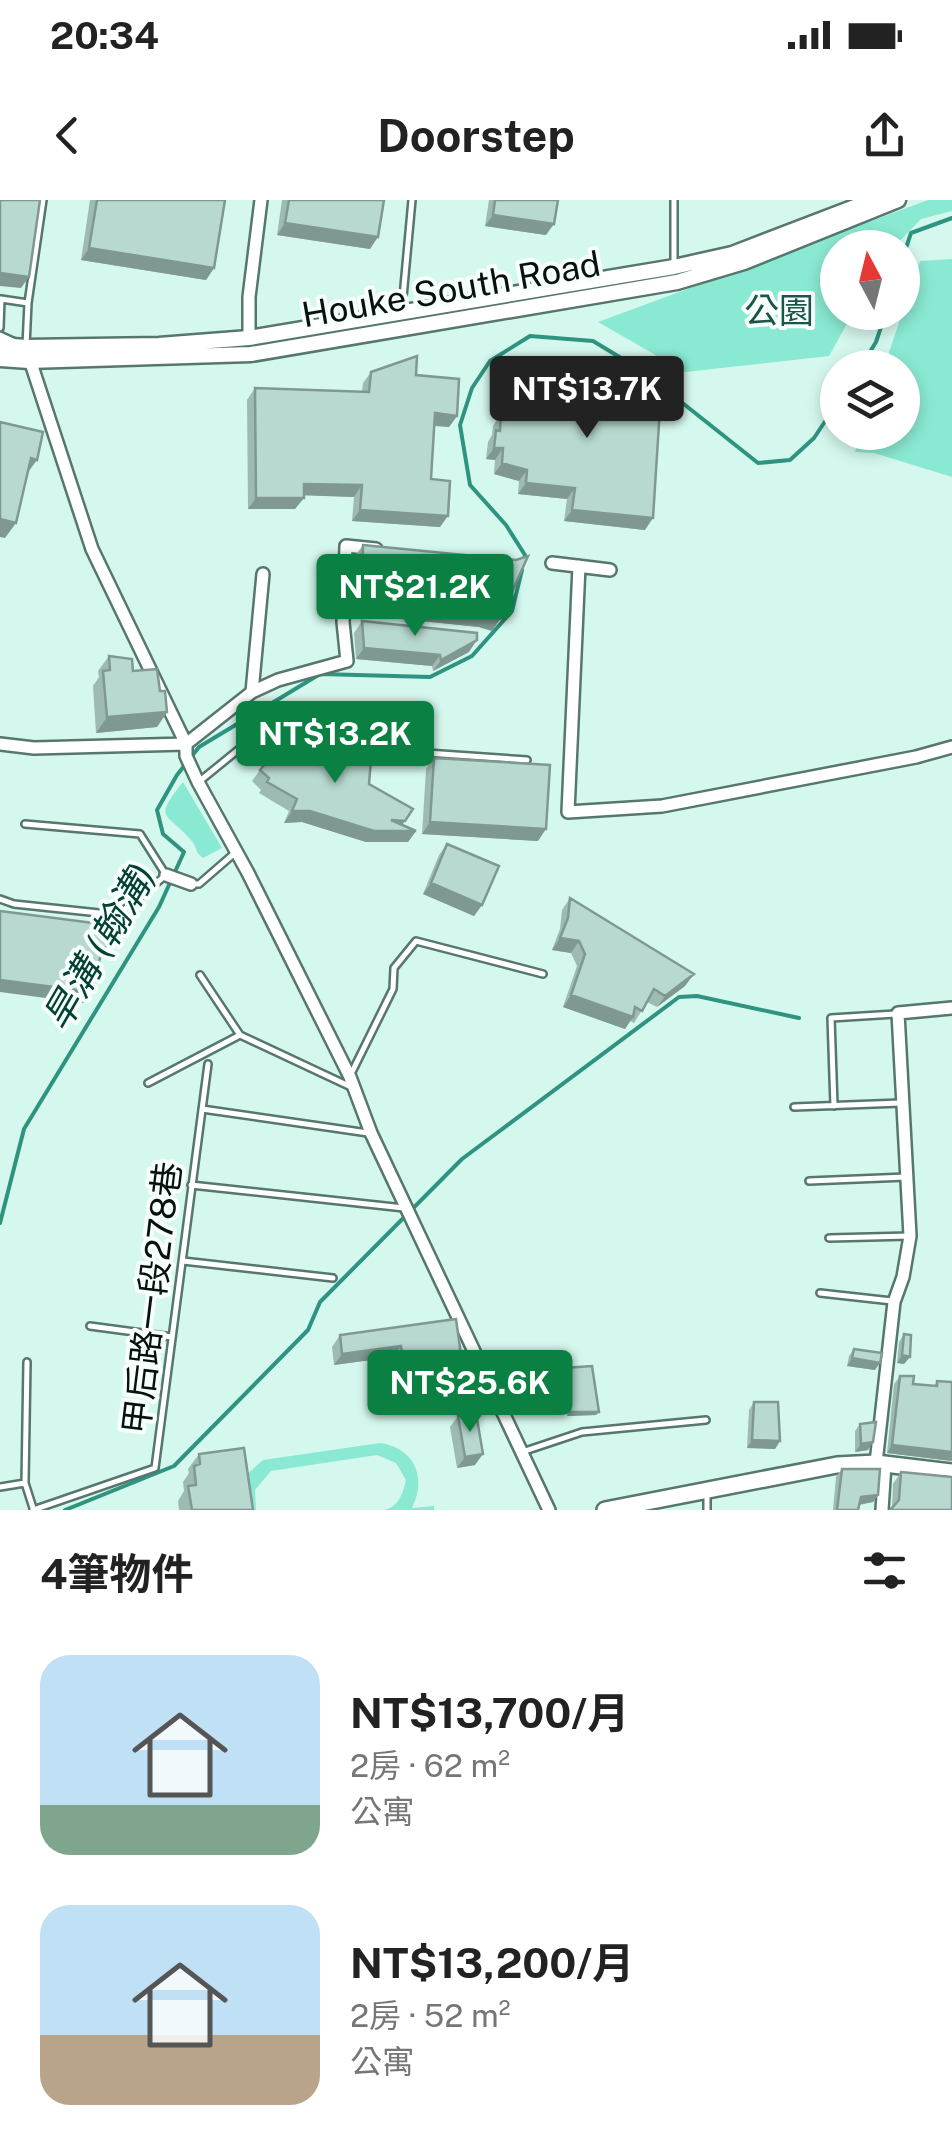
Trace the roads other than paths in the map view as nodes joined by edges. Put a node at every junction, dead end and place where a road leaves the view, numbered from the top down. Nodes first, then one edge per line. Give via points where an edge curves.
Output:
1 (43, 200) edge
2 (261, 200) edge
3 (412, 200) edge
4 (674, 200) edge
5 (873, 200) edge
6 (898, 200) edge
7 (676, 274) junction
8 (1, 299) edge
9 (28, 303) junction
10 (402, 311) junction
11 (0, 332) edge
12 (250, 338) junction
13 (0, 344) edge
14 (28, 354) junction
15 (250, 354) junction
16 (0, 359) edge
17 (382, 550) edge
18 (552, 563) dead end
19 (580, 566) junction
20 (610, 570) dead end
21 (263, 574) dead end
22 (342, 622) junction
23 (362, 624) edge
24 (252, 692) junction
25 (0, 744) edge
26 (952, 747) edge
27 (300, 748) edge
28 (358, 749) edge
29 (188, 756) junction
30 (527, 760) edge
31 (198, 782) junction
32 (25, 824) dead end
33 (237, 851) junction
34 (166, 875) junction
35 (191, 884) joint
36 (0, 899) edge
37 (544, 974) dead end
38 (200, 976) dead end
39 (952, 1008) edge
40 (898, 1014) junction
41 (240, 1035) junction
42 (208, 1064) dead end
43 (148, 1083) dead end
44 (352, 1083) junction
45 (903, 1103) junction
46 (834, 1106) junction
47 (794, 1107) dead end
48 (202, 1109) junction
49 (370, 1133) junction
50 (907, 1177) junction
51 (808, 1181) dead end
52 (191, 1185) junction
53 (409, 1212) junction
54 (910, 1236) junction
55 (829, 1238) dead end
56 (182, 1262) junction
57 (333, 1278) dead end
58 (820, 1293) dead end
59 (894, 1302) junction
60 (90, 1326) dead end
61 (172, 1337) junction
62 (28, 1362) dead end
63 (706, 1420) dead end
64 (522, 1452) junction
65 (880, 1464) junction
66 (952, 1472) edge
67 (25, 1483) junction
68 (0, 1487) edge
69 (707, 1490) junction
70 (633, 1508) edge
71 (32, 1510) edge
72 (548, 1510) edge
73 (605, 1510) edge
74 (707, 1510) edge
75 (882, 1510) edge

1 - 9 lane
2 - 12 street
3 - 10 lane
4 - 7 lane
5 - 7 street, Houke South Road
6 - 7 street, Houke South Road via 744,262
7 - 10 street, Houke South Road
7 - 15 street, Houke South Road
8 - 9 lane
8 - 11 lane
9 - 14 lane
10 - 12 street, Houke South Road
11 - 14 lane
12 - 14 street, Houke South Road
12 - 15 street
13 - 14 street, Houke South Road
14 - 15 street, Houke South Road
14 - 16 street, Houke South Road
14 - 29 street via 92,550
17 - 22 street via 346,546
18 - 19 street
19 - 20 street
19 - 26 street via 568,812 662,806
21 - 24 street
22 - 23 street
22 - 24 street via 347,661
24 - 29 street
25 - 29 street
27 - 31 lane via 244,746
28 - 30 lane
29 - 31 street
31 - 33 street
32 - 34 lane via 140,834
33 - 35 lane
33 - 44 street
34 - 35 street
34 - 36 lane via 118,914
37 - 44 lane via 416,941 394,968 392,989
38 - 41 lane
39 - 40 street
40 - 45 street
40 - 46 lane via 830,1018
41 - 43 lane
41 - 44 lane
42 - 48 lane, 甲后路一段278巷
44 - 49 street
45 - 46 lane
45 - 50 street
46 - 47 lane
48 - 49 lane
48 - 52 lane, 甲后路一段278巷
49 - 53 street
50 - 51 lane
50 - 54 street
52 - 53 lane
52 - 56 lane, 甲后路一段278巷
53 - 64 street
54 - 55 lane
54 - 59 street
56 - 57 lane
56 - 61 lane, 甲后路一段278巷
58 - 59 lane
59 - 65 street
60 - 61 lane
61 - 71 lane, 甲后路一段278巷 via 155,1468
62 - 67 lane
63 - 64 lane via 582,1432
64 - 72 street
65 - 66 main road
65 - 69 main road via 837,1465
65 - 75 street
67 - 68 lane
67 - 71 lane
69 - 70 main road
69 - 74 lane
70 - 73 main road

